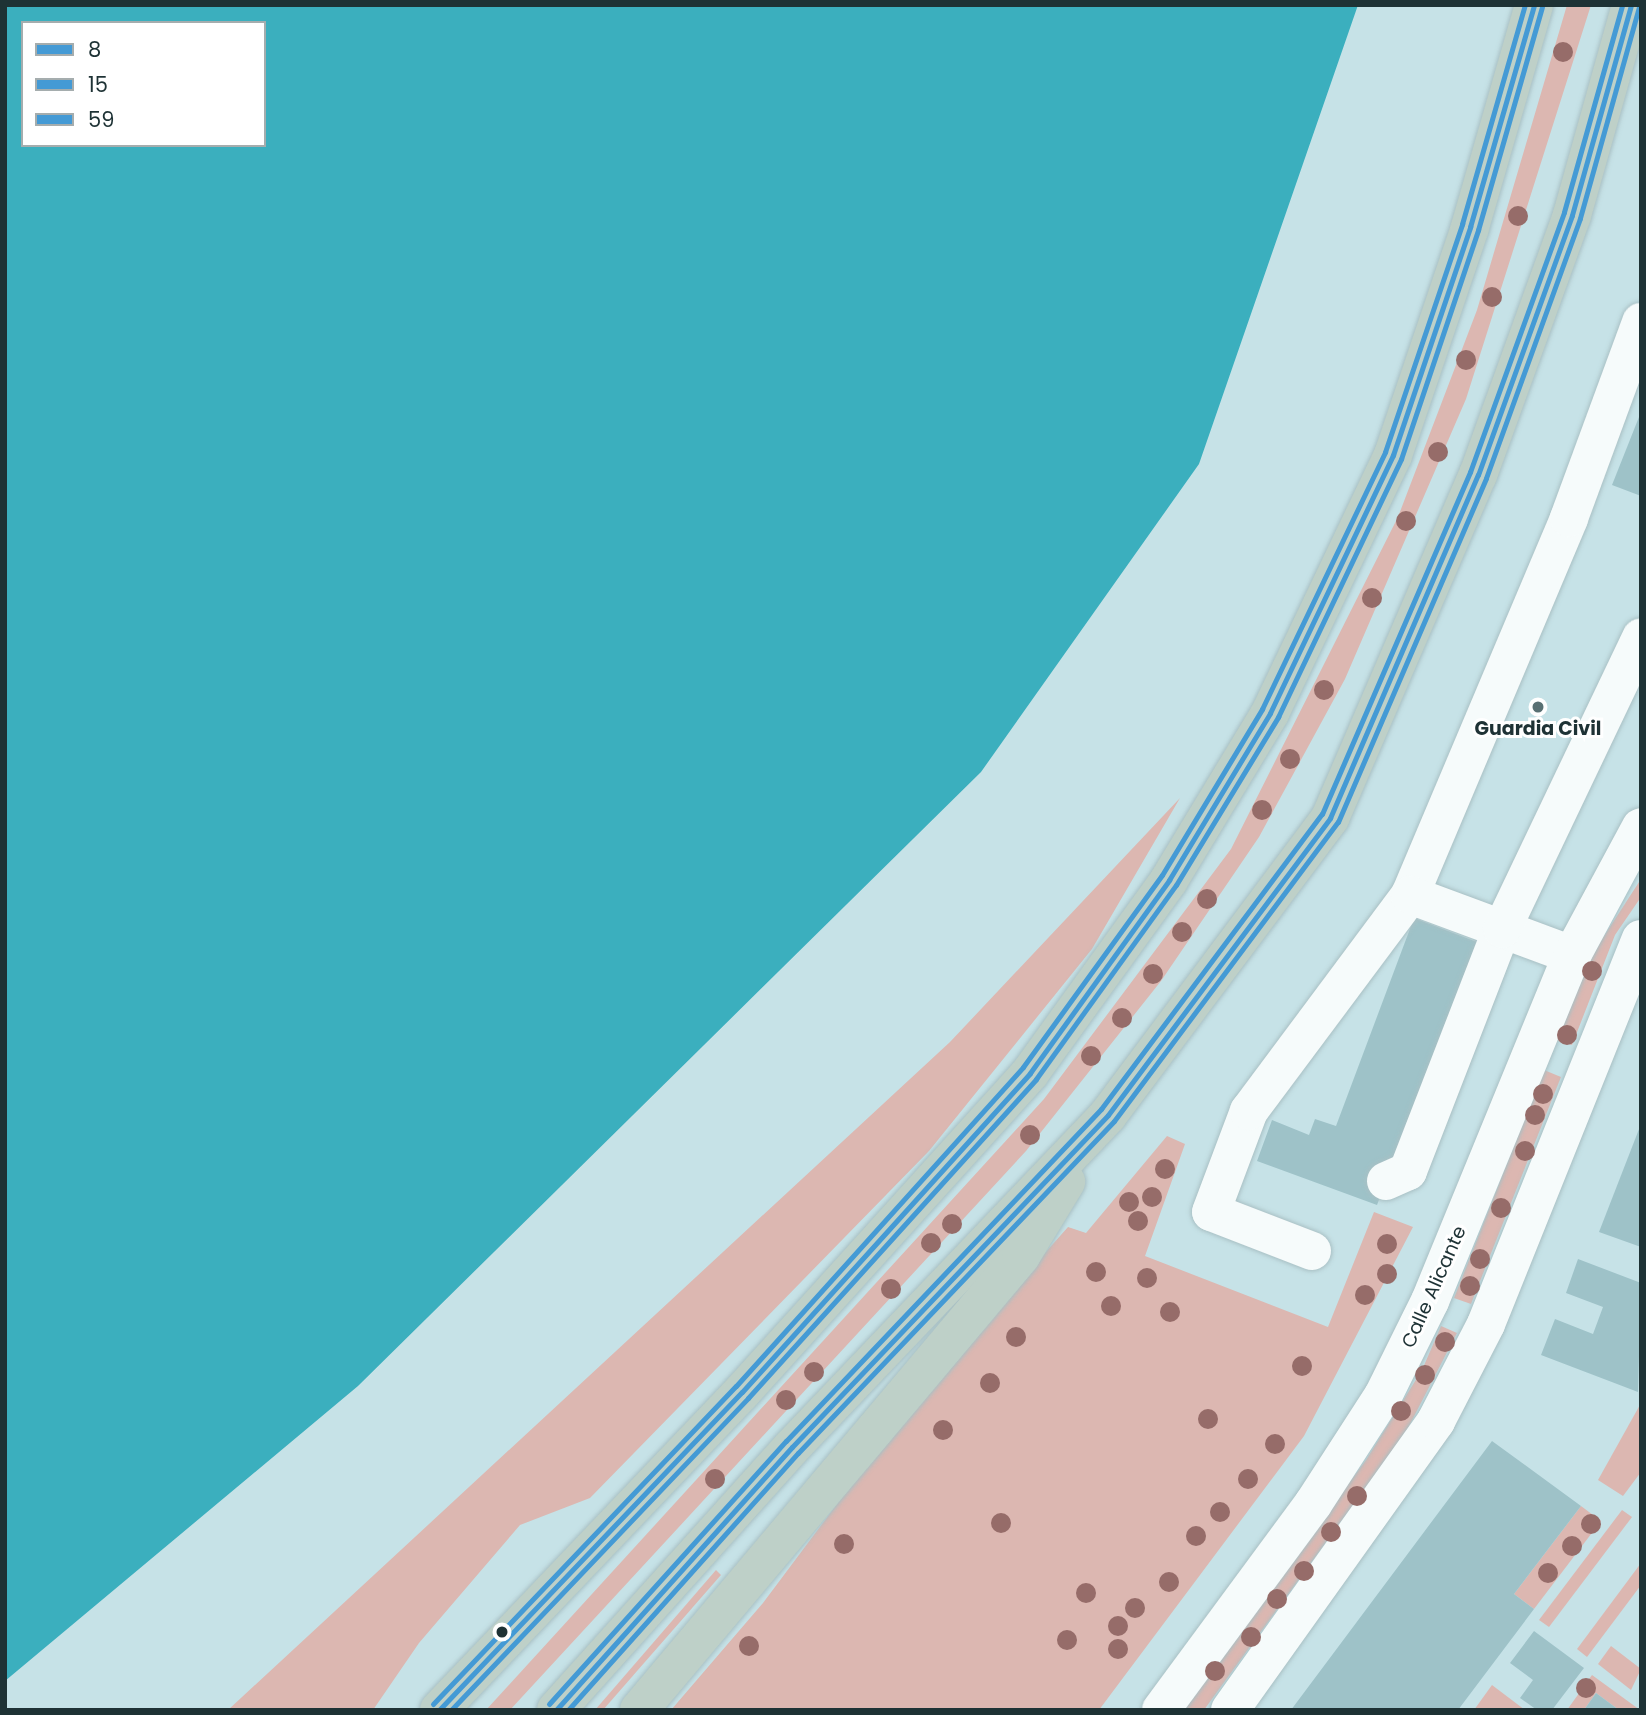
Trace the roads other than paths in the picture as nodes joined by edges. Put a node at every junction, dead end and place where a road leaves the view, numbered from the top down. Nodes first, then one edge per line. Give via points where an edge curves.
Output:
1 (1534, 5) edge
2 (1631, 5) edge
3 (1641, 322) edge
4 (1641, 637) edge
5 (1641, 827) edge
6 (1410, 895) junction
7 (1502, 929) junction
8 (1641, 939) edge
9 (1572, 955) junction
10 (1108, 1115) junction
11 (1386, 1181) dead end
12 (1312, 1251) dead end
13 (439, 1710) edge
14 (556, 1710) edge
15 (639, 1710) edge
16 (1161, 1710) edge
17 (1230, 1710) edge

1 - 13 highway via 1470,227 1393,455 1270,713 1169,880 1030,1073 742,1392
2 - 10 highway via 1572,215 1478,475 1330,818
3 - 6 street via 1569,517
4 - 7 street
5 - 9 street, Calle Alicante
6 - 7 street
6 - 12 street via 1250,1111 1211,1212
7 - 9 street
7 - 11 street via 1408,1171
8 - 17 street via 1486,1324 1436,1422
9 - 16 street, Calle Alicante via 1430,1301 1383,1396 1313,1504
10 - 14 highway via 792,1447
10 - 15 highway via 1021,1256

